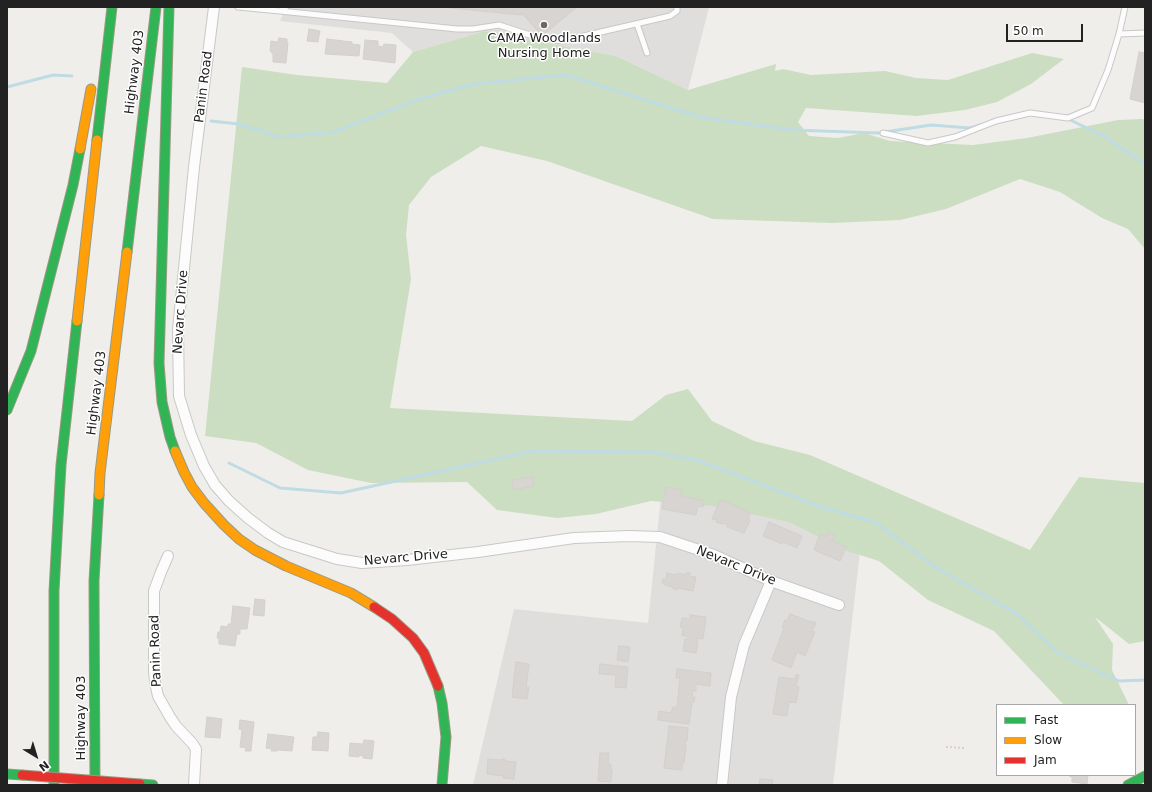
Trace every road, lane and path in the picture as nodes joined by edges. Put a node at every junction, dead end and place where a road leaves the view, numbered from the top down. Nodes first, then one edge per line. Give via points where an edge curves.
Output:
1 (107, 7) edge
2 (112, 7) edge
3 (156, 7) edge
4 (170, 7) edge
5 (214, 7) edge
6 (238, 7) edge
7 (286, 7) edge
8 (677, 7) edge
9 (1126, 7) edge
10 (280, 11) junction
11 (637, 24) junction
12 (1145, 33) edge
13 (1119, 34) junction
14 (647, 53) dead end
15 (97, 57) dead end
16 (93, 79) dead end
17 (883, 133) dead end
18 (194, 167) joint
19 (7, 410) edge
20 (168, 556) dead end
21 (771, 581) junction
22 (838, 605) dead end
23 (946, 747) dead end
24 (966, 748) dead end
25 (7, 774) edge
26 (1145, 776) edge
27 (140, 784) edge
28 (54, 785) edge
29 (95, 785) edge
30 (153, 785) edge
31 (194, 785) edge
32 (442, 785) edge
33 (722, 785) edge
34 (1128, 785) edge

1 - 15 main road
2 - 28 main road via 61,465 54,591
3 - 29 main road, Highway 403 via 100,473 94,581
4 - 32 main road via 159,363 162,402 170,437 192,487 224,525 240,539 286,566 344,590 372,605 392,619 424,652 438,685 442,703 446,737
5 - 18 street, Panin Road
6 - 10 lane
7 - 10 lane
8 - 11 lane via 670,16
9 - 13 lane
10 - 11 lane via 457,29 499,25 533,36 562,40
11 - 14 lane
12 - 13 lane
13 - 17 lane via 1108,70 1092,108 1068,118 1023,115 928,143
16 - 19 main road via 72,185 31,351
18 - 21 street, Nevarc Drive via 178,329 179,396 191,435 214,485 248,518 268,533 283,542 337,559 362,563 478,552 574,538 660,537 714,555
20 - 31 street, Panin Road via 154,591 155,682 158,696 170,717 196,749
21 - 22 street, Nevarc Drive
21 - 33 street via 744,645 731,697
23 - 24 path
25 - 27 main road, bridge
26 - 34 main road
27 - 30 main road

